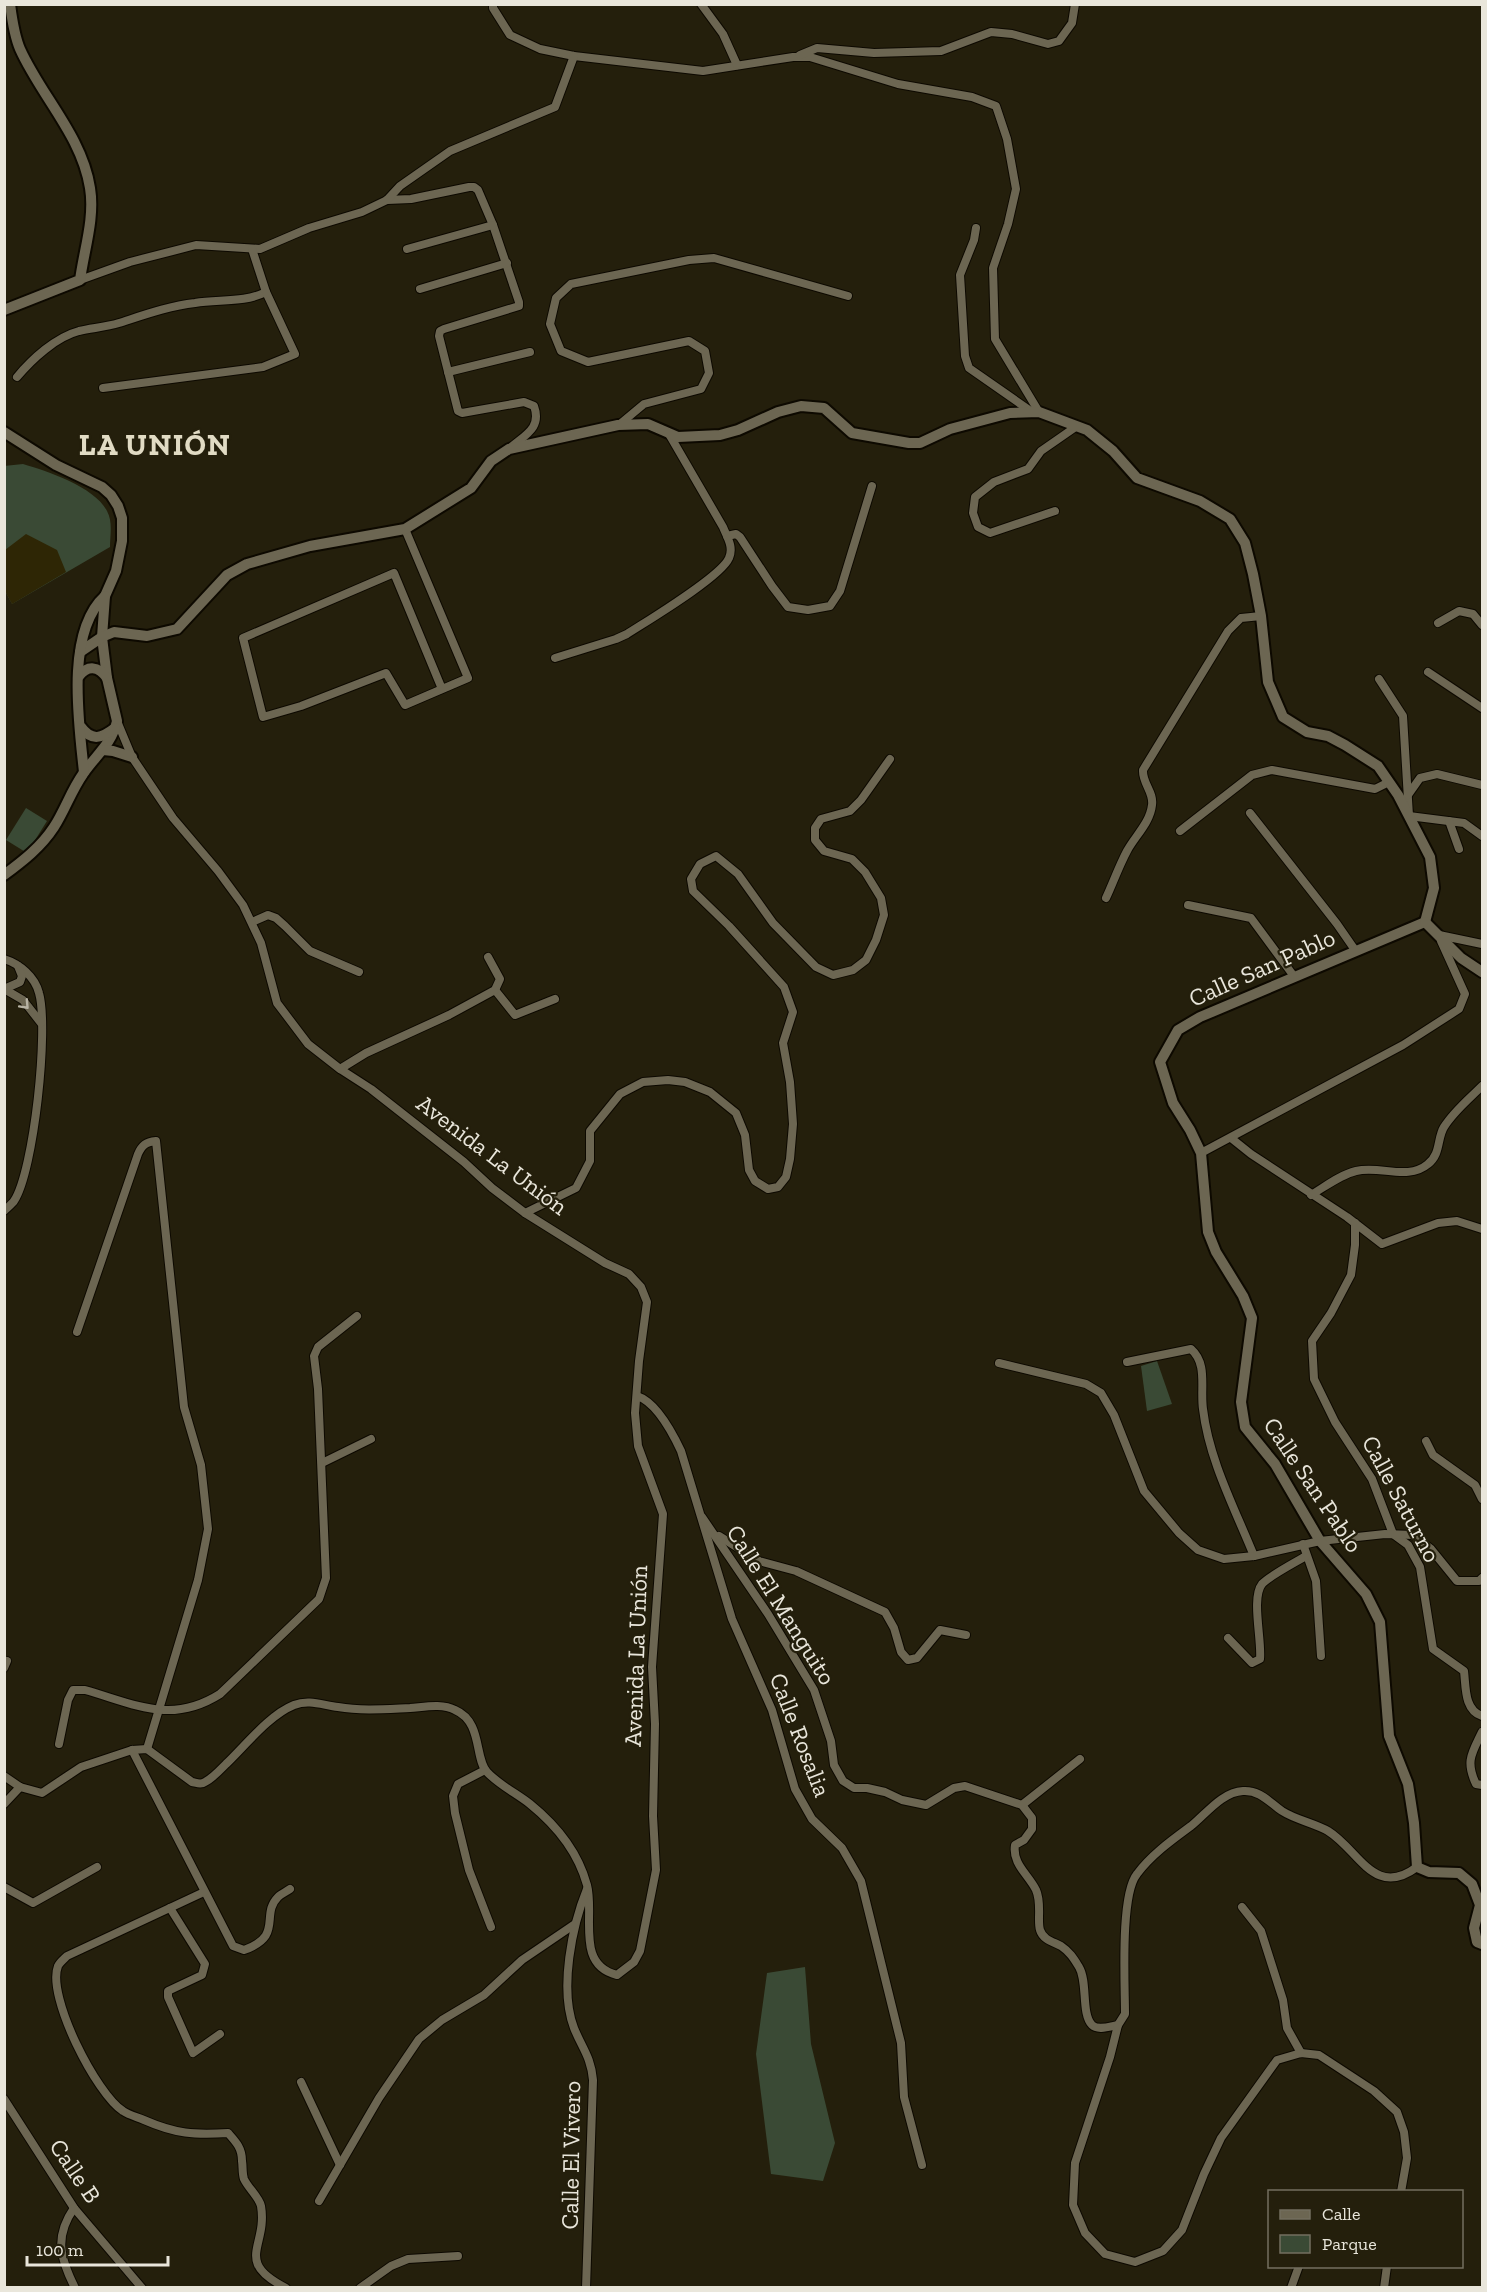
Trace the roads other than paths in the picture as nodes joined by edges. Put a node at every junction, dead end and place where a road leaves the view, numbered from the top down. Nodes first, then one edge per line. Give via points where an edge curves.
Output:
1 (10, 4) edge
2 (493, 4) edge
3 (701, 4) edge
4 (1076, 4) edge
5 (574, 57) junction
6 (793, 57) junction
7 (737, 66) junction
8 (387, 200) junction
9 (493, 225) junction
10 (976, 228) dead end
11 (252, 249) junction
12 (407, 249) dead end
13 (507, 263) junction
14 (80, 280) junction
15 (420, 289) dead end
16 (266, 292) junction
17 (848, 296) dead end
18 (4, 310) edge
19 (530, 352) dead end
20 (448, 372) junction
21 (17, 377) dead end
22 (103, 388) dead end
23 (1035, 412) junction
24 (618, 425) junction
25 (1077, 426) junction
26 (4, 432) edge
27 (669, 434) junction
28 (509, 449) junction
29 (872, 486) dead end
30 (1055, 511) dead end
31 (405, 529) junction
32 (727, 536) junction
33 (105, 596) junction
34 (1261, 616) junction
35 (1438, 623) dead end
36 (1482, 625) edge
37 (102, 637) junction
38 (80, 652) junction
39 (555, 658) dead end
40 (1428, 672) dead end
41 (78, 676) junction
42 (107, 678) junction
43 (1379, 679) dead end
44 (442, 689) junction
45 (1482, 708) edge
46 (116, 724) junction
47 (81, 727) junction
48 (103, 750) junction
49 (132, 757) junction
50 (890, 759) dead end
51 (84, 772) junction
52 (1389, 782) junction
53 (1482, 785) edge
54 (1408, 795) junction
55 (1250, 813) dead end
56 (1409, 816) junction
57 (1449, 821) junction
58 (1180, 831) dead end
59 (1482, 836) edge
60 (1459, 849) dead end
61 (4, 875) edge
62 (1106, 898) dead end
63 (1188, 905) dead end
64 (252, 922) junction
65 (1425, 922) junction
66 (1438, 934) junction
67 (1482, 944) edge
68 (1355, 950) junction
69 (488, 957) dead end
70 (4, 960) edge
71 (18, 965) junction
72 (359, 972) dead end
73 (1482, 972) edge
74 (1293, 975) junction
75 (4, 989) edge
76 (495, 990) junction
77 (555, 999) dead end
78 (42, 1025) junction
79 (340, 1069) junction
80 (1482, 1086) edge
81 (1231, 1138) junction
82 (1201, 1153) junction
83 (1311, 1195) junction
84 (4, 1211) edge
85 (525, 1213) junction
86 (1355, 1223) junction
87 (1482, 1229) edge
88 (357, 1316) dead end
89 (77, 1332) dead end
90 (1128, 1362) dead end
91 (999, 1363) dead end
92 (637, 1396) junction
93 (371, 1439) dead end
94 (1426, 1441) dead end
95 (322, 1463) junction
96 (1482, 1499) edge
97 (702, 1517) junction
98 (714, 1532) junction
99 (1393, 1534) junction
100 (1320, 1541) junction
101 (1303, 1544) junction
102 (1254, 1556) junction
103 (1306, 1556) junction
104 (1482, 1578) edge
105 (966, 1635) dead end
106 (1228, 1638) dead end
107 (1321, 1656) dead end
108 (158, 1711) junction
109 (1482, 1716) edge
110 (1482, 1732) edge
111 (59, 1744) dead end
112 (132, 1749) junction
113 (147, 1749) junction
114 (1080, 1759) dead end
115 (484, 1770) junction
116 (4, 1776) edge
117 (1482, 1785) edge
118 (20, 1787) junction
119 (4, 1804) edge
120 (1022, 1805) junction
121 (1417, 1866) junction
122 (97, 1867) dead end
123 (4, 1887) edge
124 (588, 1887) junction
125 (290, 1889) dead end
126 (204, 1892) junction
127 (1242, 1906) dead end
128 (170, 1908) junction
129 (575, 1924) junction
130 (491, 1927) dead end
131 (1482, 1944) edge
132 (1118, 2025) junction
133 (220, 2034) dead end
134 (1301, 2053) junction
135 (301, 2082) dead end
136 (4, 2099) edge
137 (922, 2165) dead end
138 (340, 2166) junction
139 (1401, 2190) edge
140 (319, 2201) dead end
141 (74, 2208) junction
142 (458, 2256) dead end
143 (1298, 2268) edge
144 (1387, 2268) edge
145 (75, 2288) edge
146 (142, 2288) edge
147 (286, 2288) edge
148 (360, 2288) edge
149 (586, 2288) edge
150 (1291, 2288) edge
151 (1384, 2288) edge

1 - 14 street via 20,49 60,115 87,174 91,207
2 - 5 street via 510,35 540,49
3 - 7 street via 723,34
4 - 6 street via 1071,23 1059,41 1048,44 991,32 941,51 874,53 817,48
5 - 7 street via 703,71
5 - 8 street via 555,107 450,151 399,186
6 - 7 street
6 - 23 street via 810,57 898,84 972,97 996,106 1016,189 993,268 995,339
8 - 9 street via 474,187
8 - 11 street
9 - 12 street
9 - 13 street
10 - 23 street via 960,275 965,356 969,368
11 - 14 street via 196,245
11 - 16 street
13 - 15 street
13 - 20 street via 519,306 440,332
14 - 18 street
16 - 21 street via 252,299 174,307 77,332 28,363
16 - 22 street via 296,354 263,368
17 - 24 street via 714,258 572,284 556,298 550,324 561,351 588,362 689,341 705,351 709,373 701,389 644,404
19 - 20 street
20 - 28 street via 456,407 462,413 524,402 534,406 538,416 535,426
23 - 25 street
23 - 27 street via 1010,413 950,429 920,443 852,433 824,408 813,406 790,408 720,435
24 - 27 street via 648,424
24 - 28 street
25 - 30 street via 1041,451 1028,469 994,482 975,497 973,513 978,527 990,533
25 - 34 street via 1113,451 1137,478 1200,501 1230,519 1245,543
26 - 33 street, Avenida La Unión via 111,495 122,518 123,531 120,555
27 - 32 street
28 - 31 street via 491,461 471,488
29 - 32 street via 840,591 830,606 808,610 788,607 740,537
31 - 37 street via 310,546 247,564 227,575 177,629 157,635 114,632
31 - 44 street via 468,678
32 - 39 street via 731,552 724,567 716,573 627,634
33 - 37 street, Avenida La Unión
33 - 38 street, Avenida La Unión via 91,613
34 - 52 street via 1269,682 1283,717 1307,732 1328,736 1345,745 1378,766
34 - 62 street via 1241,618 1228,632 1143,770 1152,793 1152,806
35 - 36 street via 1459,611 1473,614
37 - 38 street
37 - 42 street, Avenida La Unión
38 - 41 street, Avenida La Unión
40 - 45 street
41 - 42 street via 93,668
41 - 47 street, Avenida La Unión
42 - 46 street, Avenida La Unión
43 - 54 street via 1403,716
44 - 44 street via 405,705 386,673 263,717 243,638 394,573
46 - 47 street via 95,738
46 - 48 street
46 - 49 street, Avenida La Unión
47 - 51 street, Avenida La Unión
48 - 49 street
48 - 51 street
49 - 64 street, Avenida La Unión via 173,819 218,871
50 - 85 street via 850,811 821,819 815,828 815,840 824,851 852,859 881,898 884,915 876,940 866,960 853,970 833,975 816,966 773,923 738,874 716,856 700,864 691,879 693,891 784,987 793,1012 783,1043 790,1082 791,1148 786,1177 778,1187 768,1189 755,1180 749,1170 745,1135 736,1113 710,1092 685,1082 644,1082 620,1094 590,1131 590,1161 576,1188
51 - 61 street via 48,835
52 - 56 street
52 - 58 street via 1375,789 1272,770 1252,775
53 - 54 street via 1437,774 1420,778
54 - 56 street
55 - 68 street
56 - 57 street
56 - 65 street via 1430,857 1434,888
57 - 59 street via 1464,823
57 - 60 street
63 - 74 street via 1251,918
64 - 72 street via 268,915 276,918 310,951
64 - 79 street, Avenida La Unión via 277,1003 308,1044
65 - 66 street
65 - 68 street, Calle San Pablo
66 - 67 street
66 - 73 street via 1461,958
66 - 81 street via 1465,994 1459,1009 1403,1045
68 - 74 street, Calle San Pablo
69 - 76 street via 500,979
70 - 71 street
71 - 75 street via 20,982
71 - 78 street via 39,992
74 - 82 street, Calle San Pablo via 1178,1030 1160,1062 1173,1103
75 -> 78 street via 23,1000
76 - 77 street via 516,1015
76 - 79 street
78 - 84 street via 35,1131 15,1200
79 - 85 street, Avenida La Unión via 371,1089
80 - 83 street via 1442,1129 1438,1150 1429,1164 1414,1172 1358,1170
81 - 82 street
81 - 83 street
82 - 100 street, Calle San Pablo via 1208,1232 1252,1318 1241,1402 1245,1427 1275,1464
83 - 86 street
85 - 92 street, Avenida La Unión via 629,1274 640,1287 647,1302
86 - 87 street via 1382,1244 1437,1223 1457,1221
86 - 99 street, Calle Saturno via 1351,1275 1312,1341 1314,1379 1335,1422 1372,1479
88 - 95 street via 318,1347 314,1356
89 - 108 street via 138,1154 142,1146 156,1141 184,1407 201,1465 208,1529 198,1581
90 - 102 street via 1191,1349 1197,1354 1213,1454
91 - 102 street via 1086,1384 1101,1393 1114,1414 1144,1491 1179,1533 1198,1550 1224,1559
92 - 97 street, Calle Rosalia via 646,1398 671,1432
92 - 124 street, Avenida La Unión via 639,1446 663,1514 652,1667 656,1870 640,1951 634,1962 617,1974 604,1972 590,1947
93 - 95 street
94 - 96 street via 1433,1455 1475,1485
95 - 108 street via 326,1578 319,1599 220,1694 205,1703 173,1712
97 - 98 street, Calle El Manguito
97 - 137 street, Calle Rosalia via 732,1619 772,1710 795,1789 812,1819 842,1848 861,1881 900,2043 904,2097
98 - 105 street via 759,1561 796,1571 885,1612 908,1660 917,1658 940,1630
98 - 120 street, Calle El Manguito via 814,1690 831,1741 834,1765 843,1781 854,1788 885,1792 926,1805 954,1788 965,1786
99 - 100 street
99 - 104 street via 1413,1535 1431,1549 1457,1581
99 - 109 street, Calle Saturno via 1408,1545 1420,1567 1433,1649 1464,1671 1467,1699 1476,1714
100 - 101 street
100 - 121 street, Calle San Pablo via 1366,1594 1380,1622 1389,1736 1408,1784
101 - 102 street
101 - 103 street
103 - 106 street via 1263,1584 1256,1596 1260,1659 1252,1663
103 - 107 street via 1316,1581
108 - 111 street via 73,1690
108 - 113 street
110 - 117 street via 1472,1754 1470,1771 1476,1784
112 - 113 street
112 - 118 street via 81,1767 42,1793
112 - 126 street
113 - 115 street via 199,1784 205,1783 276,1715 295,1704 311,1701 375,1710 441,1706 456,1710 467,1719 476,1734
114 - 120 street
115 - 124 street, Avenida La Unión via 532,1806 563,1836
115 - 130 street via 458,1784 453,1796 469,1870
116 - 118 street
118 - 119 street
120 - 132 street via 1032,1818 1032,1829 1015,1845 1014,1853 1037,1892 1040,1929 1046,1939 1071,1955 1082,1973 1092,2025
121 - 131 street via 1430,1872 1459,1873 1472,1884 1480,1905 1474,1928 1477,1942
121 - 132 street via 1405,1875 1373,1874 1327,1831 1282,1811 1260,1794 1242,1791 1224,1797 1168,1842 1136,1875 1129,1888 1125,2014
122 - 123 street via 33,1904
124 - 129 street, Calle El Vivero
125 - 126 street via 273,1906 266,1937 244,1950 233,1946
126 - 128 street
127 - 134 street via 1261,1931 1283,2000 1287,2028
128 - 133 street via 205,1964 202,1976 168,1991 168,1997 193,2053
128 - 147 street via 67,1956 58,1964 56,1978 63,2016 96,2083 121,2111 165,2129 193,2135 228,2133 239,2144 243,2176 260,2203 262,2220 255,2253 258,2267
129 - 138 street via 522,1960 484,1995 419,2039
129 - 149 street, Calle El Vivero via 570,1949 570,2012 591,2064 593,2080
132 - 134 street via 1075,2163 1073,2205 1085,2233 1105,2254 1135,2262 1163,2251 1182,2230 1221,2138 1277,2060
134 - 139 street via 1319,2055 1374,2091 1397,2112 1407,2158
135 - 138 street
136 - 141 street, Calle B
138 - 140 street
141 - 145 street via 60,2239
141 - 146 street, Calle B
142 - 148 street via 408,2259 390,2266
143 - 150 street
144 - 151 street

